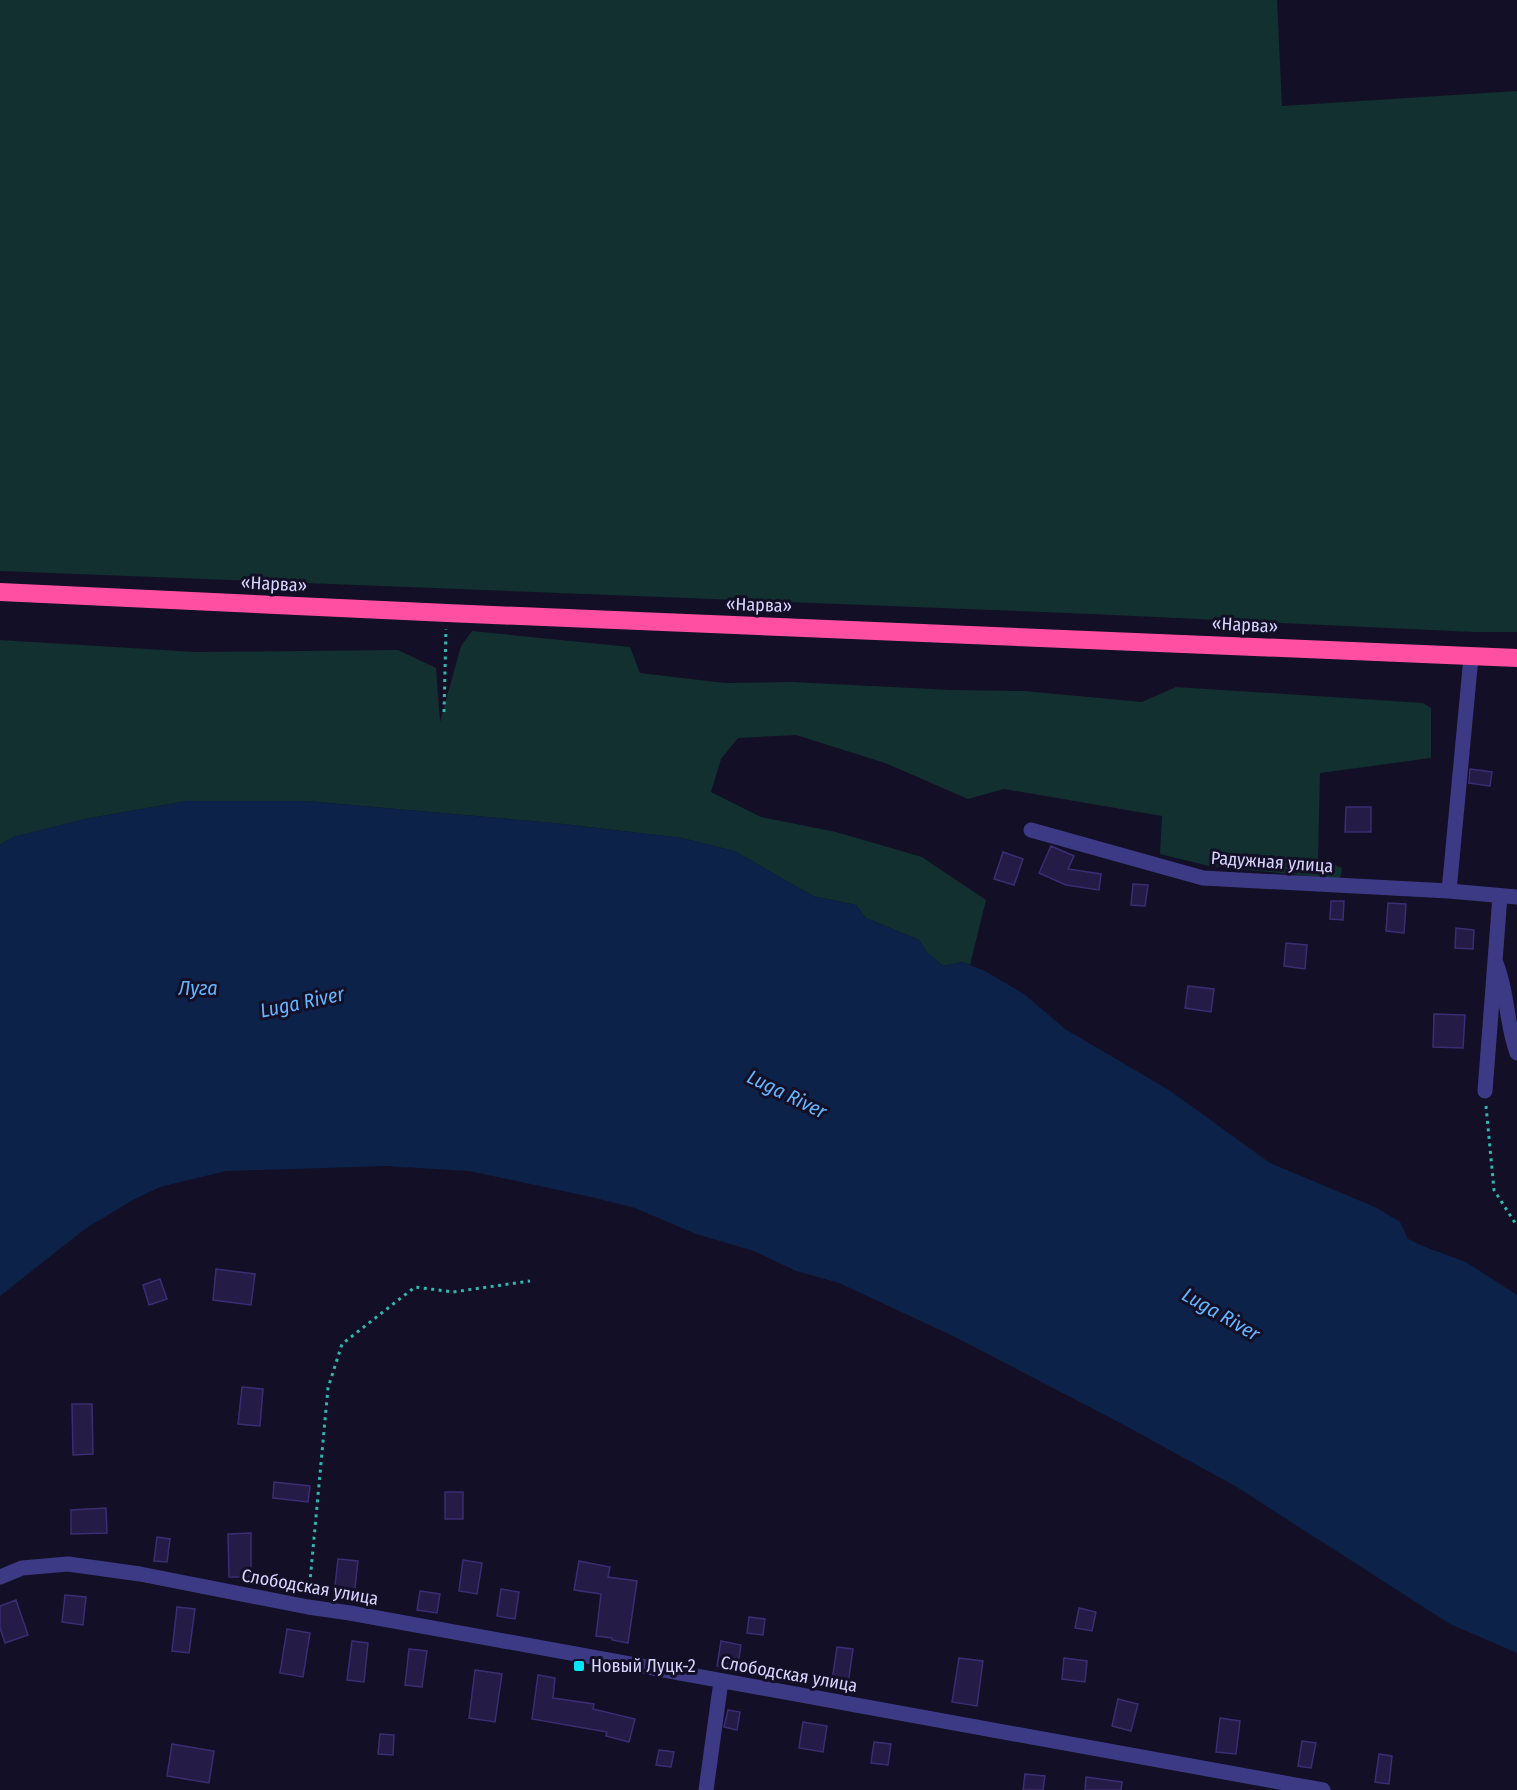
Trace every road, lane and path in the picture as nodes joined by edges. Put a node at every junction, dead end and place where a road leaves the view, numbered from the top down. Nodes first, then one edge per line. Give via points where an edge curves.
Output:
1 (0, 592) edge
2 (447, 613) junction
3 (1472, 657) junction
4 (1517, 658) edge
5 (444, 712) dead end
6 (1032, 830) dead end
7 (1449, 891) junction
8 (1500, 896) junction
9 (1517, 897) edge
10 (1494, 958) junction
11 (1517, 1053) edge
12 (1485, 1091) joint
13 (1517, 1227) edge
14 (530, 1281) dead end
15 (0, 1577) edge
16 (308, 1607) junction
17 (721, 1681) junction
18 (706, 1790) edge
19 (1323, 1790) edge

1 - 2 highway, «Нарва»
2 - 3 highway, «Нарва»
2 - 5 path
3 - 4 highway, «Нарва»
3 - 7 street
6 - 7 street, Радужная улица via 1203,878
7 - 8 street, Радужная улица
8 - 9 street, Радужная улица
8 - 10 street
10 - 11 street via 1503,980
10 - 12 street
12 - 13 path via 1494,1190
14 - 16 path via 453,1292 415,1287 342,1344 328,1388
15 - 16 street, Слободская улица via 22,1568 68,1564
16 - 17 street, Слободская улица
17 - 18 street
17 - 19 street, Слободская улица

